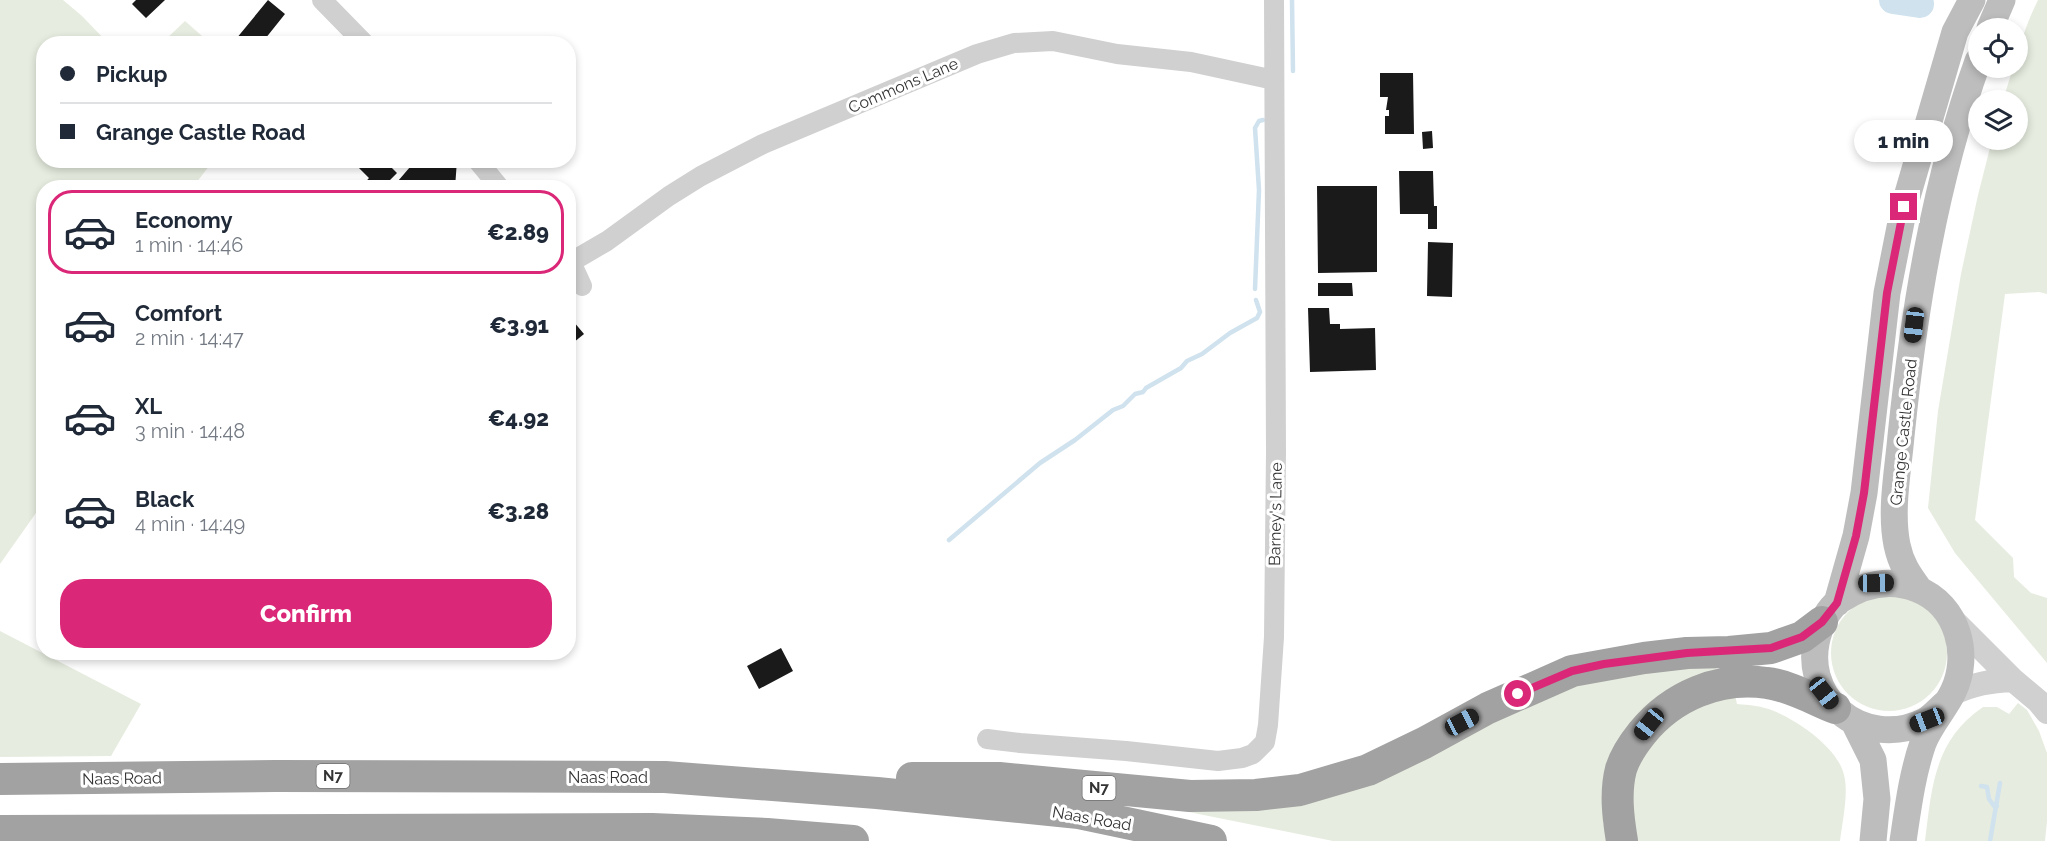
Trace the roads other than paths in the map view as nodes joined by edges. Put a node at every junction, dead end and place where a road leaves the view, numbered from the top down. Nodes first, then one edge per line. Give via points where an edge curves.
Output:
1 (322, 0) edge
2 (1274, 0) edge
3 (1972, 0) edge
4 (2002, 0) edge
5 (1994, 18) edge
6 (357, 36) edge
7 (1972, 78) edge
8 (1274, 80) junction
9 (484, 168) edge
10 (493, 180) edge
11 (576, 258) edge
12 (576, 274) edge
13 (582, 286) dead end
14 (1919, 589) junction
15 (1830, 612) junction
16 (1952, 619) junction
17 (2013, 680) junction
18 (1949, 699) junction
19 (2047, 712) edge
20 (1845, 715) junction
21 (987, 739) dead end
22 (665, 777) junction
23 (0, 779) edge
24 (0, 831) edge
25 (853, 841) edge
26 (1211, 841) edge
27 (1622, 841) edge
28 (1873, 841) edge
29 (1902, 841) edge

1 - 6 street
2 - 8 street, Barney's Lane
3 - 15 main road, Grange Castle Road via 1955,32 1904,207 1887,293 1864,493 1856,536
4 - 5 main road
7 - 14 main road, Grange Castle Road via 1929,240 1906,392 1894,508 1903,566
8 - 11 street, Commons Lane via 1191,62 1117,54 1053,41 1014,43 977,54 763,144 701,176
8 - 21 street, Barney's Lane via 1274,637 1265,742 1253,754 1218,761
9 - 10 street
12 - 13 street
14 - 15 main road, Grange Castle Road via 1898,583 1876,583 1855,590
14 - 16 main road, Grange Castle Road via 1938,602
15 - 20 main road, Grange Castle Road via 1816,639 1816,676 1824,693
15 - 22 highway, N7 via 1802,637 1771,648 1665,656 1572,671 1488,708 1368,770 1300,790 1190,796 999,778
16 - 17 street
16 - 18 main road, Grange Castle Road via 1960,637 1962,657
17 - 18 street via 1971,685
17 - 19 street
18 - 20 main road via 1927,720 1903,729 1878,730
18 - 29 main road, Grange Castle Road via 1921,750
20 - 27 highway via 1769,683 1718,684 1690,694 1649,724 1622,766 1618,784
20 - 28 main road, Grange Castle Road via 1874,760 1877,799
22 - 23 highway, Naas Road / N7
22 - 26 highway, Naas Road / N7 via 1079,813
24 - 25 highway via 652,829

